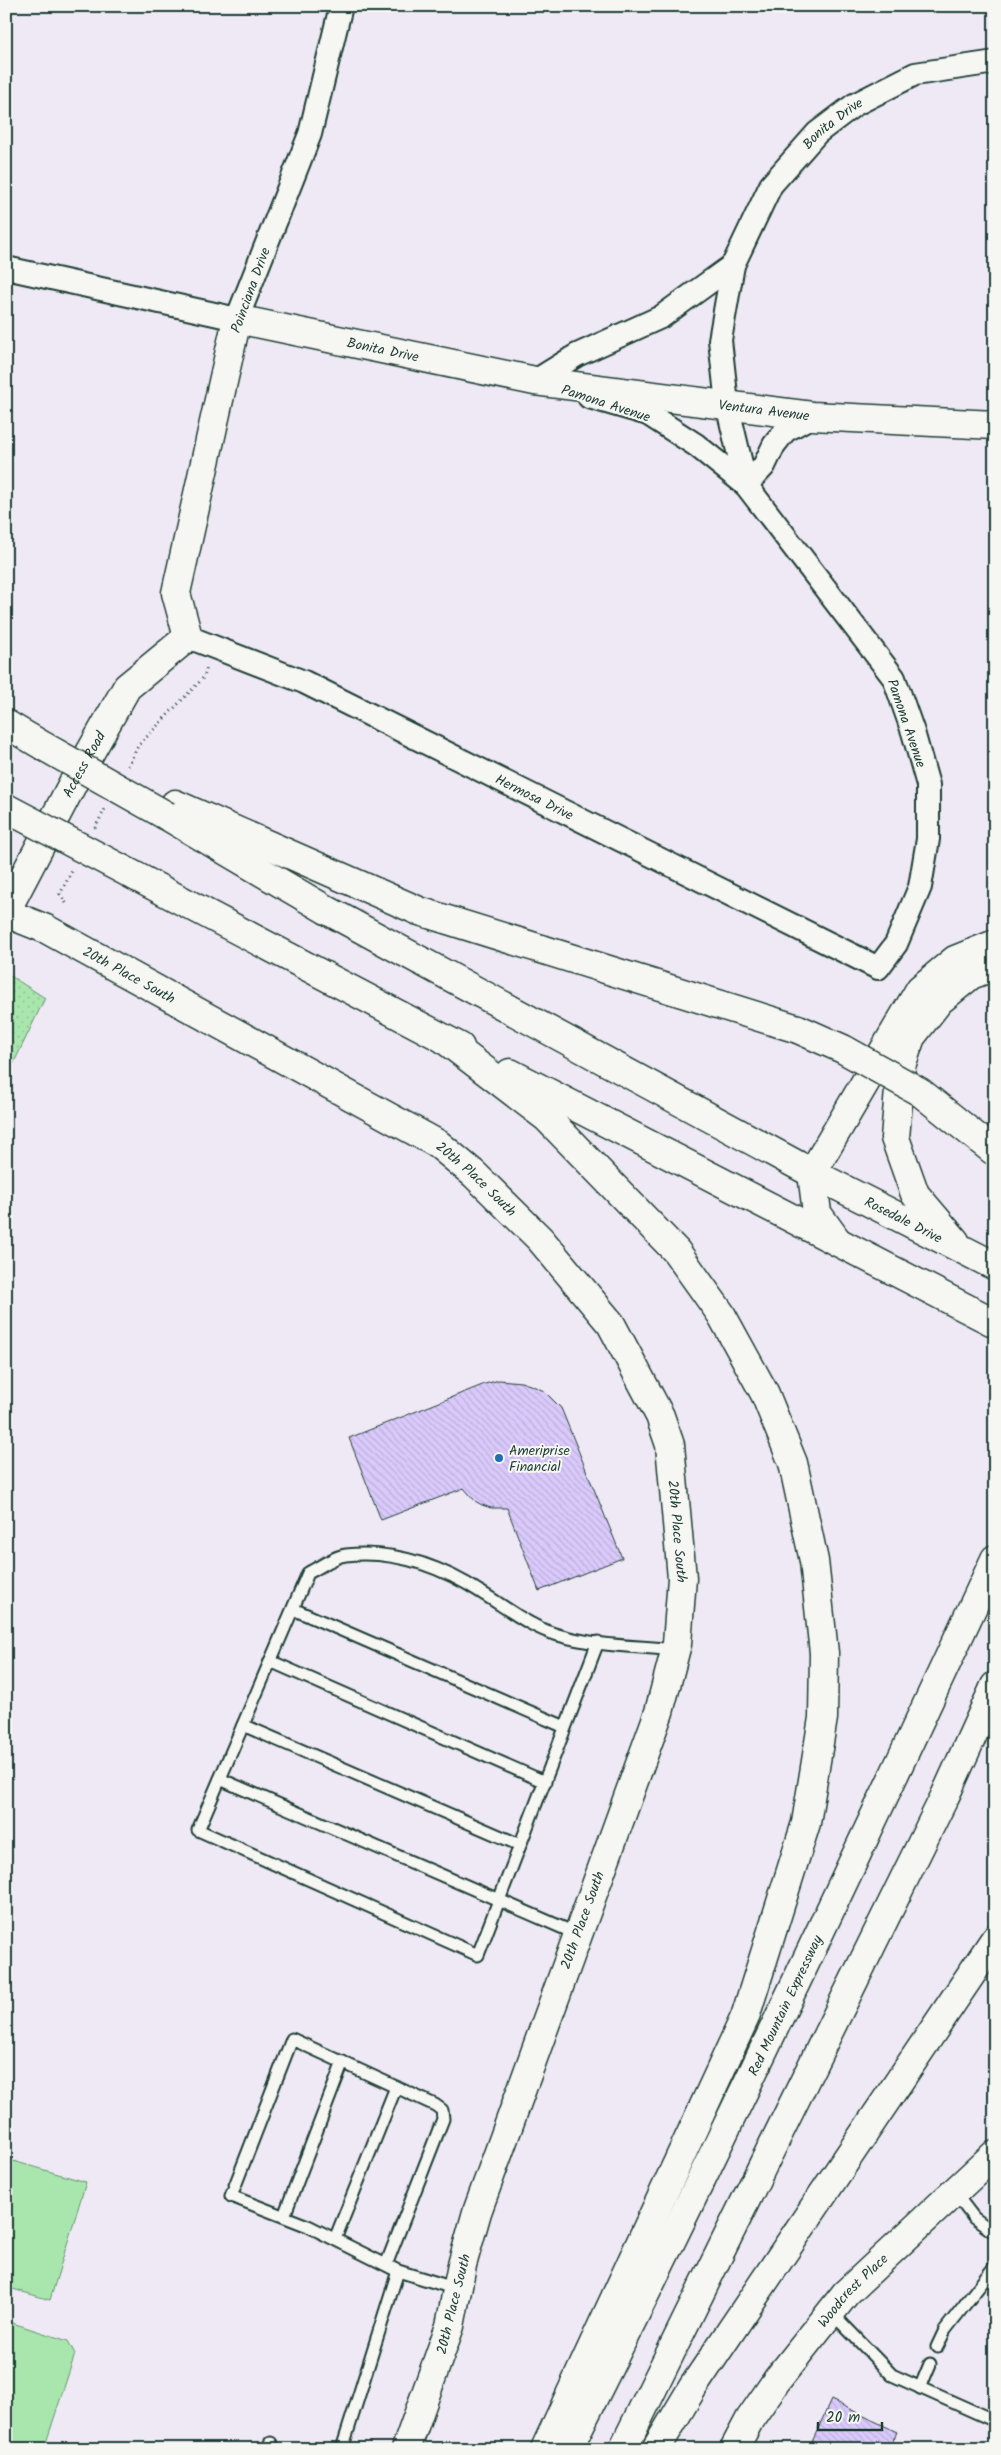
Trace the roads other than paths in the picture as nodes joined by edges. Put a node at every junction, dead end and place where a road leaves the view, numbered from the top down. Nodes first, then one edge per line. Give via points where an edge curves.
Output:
1 (341, 6) edge
2 (995, 62) edge
3 (733, 265) junction
4 (6, 268) edge
5 (237, 319) junction
6 (535, 381) junction
7 (727, 404) junction
8 (812, 416) junction
9 (995, 425) edge
10 (746, 485) junction
11 (188, 637) junction
12 (12, 727) edge
13 (6, 808) edge
14 (170, 810) junction
15 (6, 912) edge
16 (995, 944) edge
17 (995, 966) edge
18 (878, 968) joint
19 (444, 1039) junction
20 (995, 1152) edge
21 (812, 1173) junction
22 (840, 1244) junction
23 (964, 1252) junction
24 (995, 1266) edge
25 (995, 1323) edge
26 (995, 1559) edge
27 (293, 1609) junction
28 (598, 1642) junction
29 (675, 1650) junction
30 (270, 1661) junction
31 (995, 1686) edge
32 (243, 1725) junction
33 (995, 1725) edge
34 (566, 1727) junction
35 (220, 1779) junction
36 (545, 1782) junction
37 (945, 1796) junction
38 (520, 1845) junction
39 (499, 1901) junction
40 (577, 1934) junction
41 (995, 1939) edge
42 (343, 2062) junction
43 (396, 2087) junction
44 (995, 2154) edge
45 (954, 2192) junction
46 (284, 2216) junction
47 (995, 2233) edge
48 (335, 2240) junction
49 (386, 2265) junction
50 (995, 2266) edge
51 (398, 2271) junction
52 (457, 2289) junction
53 (830, 2312) junction
54 (937, 2347) dead end
55 (930, 2364) dead end
56 (920, 2388) junction
57 (995, 2421) edge
58 (342, 2449) edge
59 (406, 2449) edge
60 (545, 2449) edge
61 (568, 2449) edge
62 (623, 2449) edge
63 (656, 2449) edge
64 (734, 2449) edge

1 - 5 street, Poinciana Drive via 310,134
2 - 3 street, Bonita Drive via 915,74 854,105 817,133 772,185
3 - 6 street, Bonita Drive via 661,317 576,355
3 - 7 street, Bonita Drive via 720,340
4 - 5 street, Bonita Drive
5 - 6 main road, Bonita Drive
5 - 11 main road, Poinciana Drive via 176,593
6 - 7 main road, Ventura Avenue
6 - 10 street, Pamona Avenue via 648,414 696,445
7 - 8 main road, Ventura Avenue
7 - 10 street, Pamona Avenue
8 - 9 main road, Ventura Avenue
8 - 10 street via 785,431 764,466
10 - 18 street, Pamona Avenue via 894,678 921,758 928,785 928,838 920,887 896,944
11 - 15 main road, Access Road via 127,687
11 - 18 street, Hermosa Drive via 304,682
12 - 14 main road, bridge
13 - 19 main road, bridge
14 - 20 main road, bridge via 419,911 798,1029 843,1049 920,1092
14 - 21 main road, Rosedale Drive via 325,909
15 - 29 main road, 20th Place South via 46,929 438,1144 474,1174 540,1239 611,1324 660,1416 670,1445 682,1578
16 - 21 main road via 954,960 920,989
17 - 23 main road via 971,975 940,1002 911,1037 901,1066 895,1138 915,1194
19 - 22 main road
19 - 60 main road via 547,1118 676,1251 721,1314 765,1394 794,1463 814,1562 824,1653 823,1718 806,1823 746,2017
21 - 22 main road via 817,1213
21 - 23 main road, Rosedale Drive
22 - 25 main road
23 - 24 main road, Rosedale Drive
26 - 61 main road, Red Mountain Expressway via 684,2219
27 - 28 lane via 308,1573 344,1555 398,1557 437,1567 526,1622 558,1635
27 - 30 lane
27 - 34 lane
28 - 29 lane
28 - 34 lane
29 - 40 main road, 20th Place South via 659,1712
30 - 32 lane
30 - 36 lane
31 - 37 main road
32 - 35 lane
32 - 38 lane
33 - 37 main road
34 - 36 lane
35 - 39 lane
35 - 39 lane via 198,1830 478,1955
36 - 38 lane
37 - 62 main road
38 - 39 lane
39 - 40 lane
40 - 52 main road, 20th Place South via 477,2212
41 - 63 main road via 693,2386
42 - 43 lane
42 - 46 lane
42 - 46 lane via 292,2039 231,2196
43 - 48 lane
43 - 49 lane via 435,2105 442,2110 443,2119
44 - 45 main road, Woodcrest Place
45 - 47 lane via 974,2218
45 - 53 main road, Woodcrest Place via 846,2293
46 - 48 lane
48 - 49 lane
49 - 51 lane
50 - 54 lane via 945,2330
51 - 52 lane
51 - 58 lane
52 - 59 main road, 20th Place South via 447,2334
53 - 56 lane via 892,2376
53 - 64 main road, Woodcrest Place via 777,2380
55 - 56 lane
56 - 57 lane

